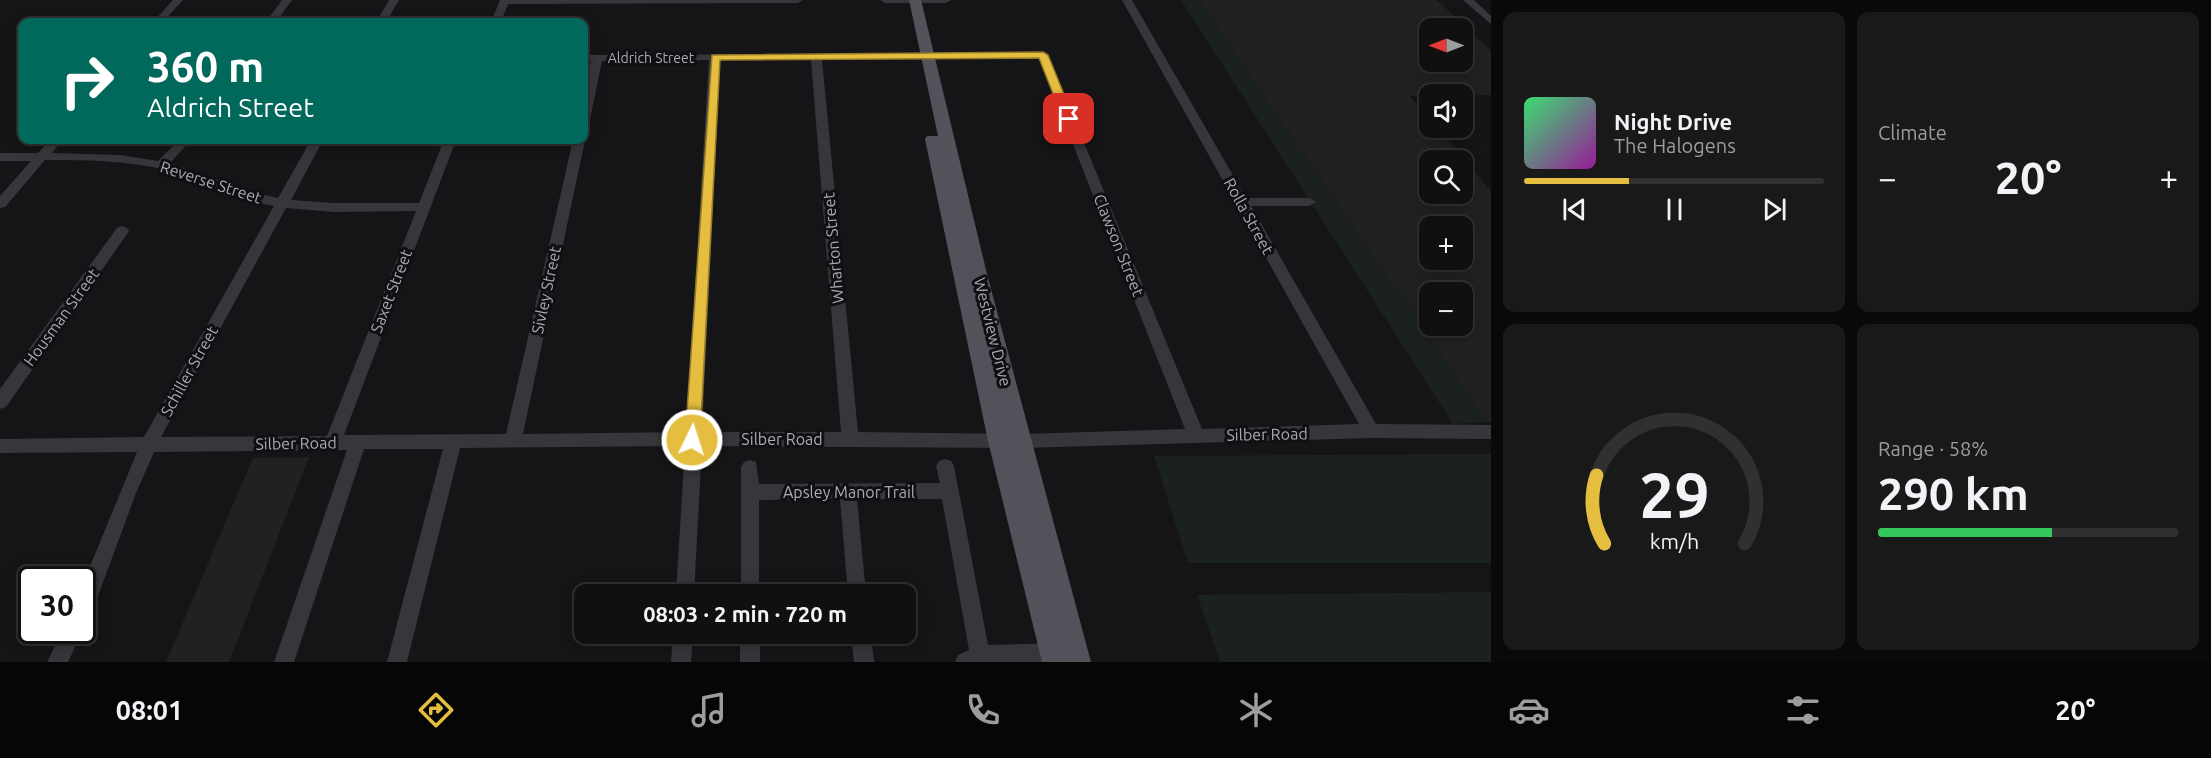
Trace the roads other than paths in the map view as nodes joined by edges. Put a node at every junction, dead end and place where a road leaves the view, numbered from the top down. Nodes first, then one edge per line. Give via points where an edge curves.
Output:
1 (178, 0) edge
2 (287, 0) edge
3 (394, 0) edge
4 (798, 0) edge
5 (885, 0) edge
6 (904, 0) edge
7 (915, 0) edge
8 (946, 0) edge
9 (1127, 0) edge
10 (1468, 0) edge
11 (505, 1) edge
12 (162, 18) edge
13 (274, 18) edge
14 (383, 18) edge
15 (498, 18) edge
16 (1491, 21) edge
17 (1043, 55) joint
18 (816, 56) junction
19 (921, 56) junction
20 (715, 57) junction
21 (588, 58) edge
22 (597, 58) junction
23 (588, 100) edge
24 (52, 144) edge
25 (181, 144) edge
26 (315, 144) edge
27 (448, 144) edge
28 (578, 144) edge
29 (0, 157) edge
30 (41, 157) junction
31 (161, 165) junction
32 (1241, 202) junction
33 (1309, 202) dead end
34 (282, 203) junction
35 (0, 204) edge
36 (423, 207) junction
37 (122, 231) dead end
38 (0, 402) edge
39 (1371, 431) junction
40 (1491, 432) edge
41 (1196, 435) junction
42 (692, 440) junction
43 (850, 440) junction
44 (513, 441) junction
45 (1010, 441) junction
46 (333, 442) junction
47 (453, 442) junction
48 (358, 443) junction
49 (0, 446) edge
50 (148, 446) junction
51 (945, 466) dead end
52 (750, 467) dead end
53 (949, 491) junction
54 (750, 492) junction
55 (848, 492) junction
56 (96, 575) edge
57 (685, 584) edge
58 (750, 584) edge
59 (856, 584) edge
60 (66, 644) edge
61 (682, 644) edge
62 (750, 644) edge
63 (862, 644) edge
64 (1065, 657) edge
65 (975, 660) edge
66 (57, 662) edge
67 (284, 662) edge
68 (397, 662) edge
69 (681, 662) edge
70 (750, 662) edge
71 (864, 662) edge

1 - 12 street
2 - 13 street
3 - 14 street
4 - 11 street
5 - 6 street
6 - 7 street
6 - 19 main road, Westview Drive
7 - 8 street
7 - 19 main road, Westview Drive
9 - 32 street, Rolla Street
10 - 16 street
11 - 15 street
17 - 19 street, Aldrich Street
17 - 41 street, Clawson Street
18 - 19 street, Aldrich Street
18 - 20 street, Aldrich Street
18 - 43 street, Wharton Street
19 - 45 main road, Westview Drive
20 - 22 street, Aldrich Street
20 - 42 street
21 - 22 street, Aldrich Street
22 - 23 street
24 - 30 street
25 - 31 street
26 - 34 street, Schiller Street
27 - 36 street, Saxet Street
28 - 44 street, Sivley Street
29 - 30 street, Reverse Street
30 - 31 street, Reverse Street via 97,157
30 - 35 street
31 - 34 street, Reverse Street via 231,191
32 - 33 street
32 - 39 street, Rolla Street
34 - 36 street, Reverse Street
34 - 50 street, Schiller Street
36 - 46 street, Saxet Street
37 - 38 street, Housman Street
39 - 40 street, Silber Road
39 - 41 street, Silber Road
41 - 45 street, Silber Road
42 - 43 street, Silber Road
42 - 44 street, Silber Road
42 - 57 street
43 - 45 street, Silber Road
44 - 47 street, Silber Road
45 - 64 main road, Westview Drive
46 - 48 street, Silber Road
46 - 50 street, Silber Road
47 - 48 street, Silber Road
47 - 68 street
48 - 67 street
49 - 50 street, Silber Road
50 - 56 street, Schiller Street
51 - 53 street
52 - 54 street
53 - 55 street, Apsley Manor Trail
53 - 65 street
54 - 55 street, Apsley Manor Trail
54 - 58 street
55 - 59 street
60 - 66 street
61 - 69 street
62 - 70 street
63 - 71 street
64 - 65 street

